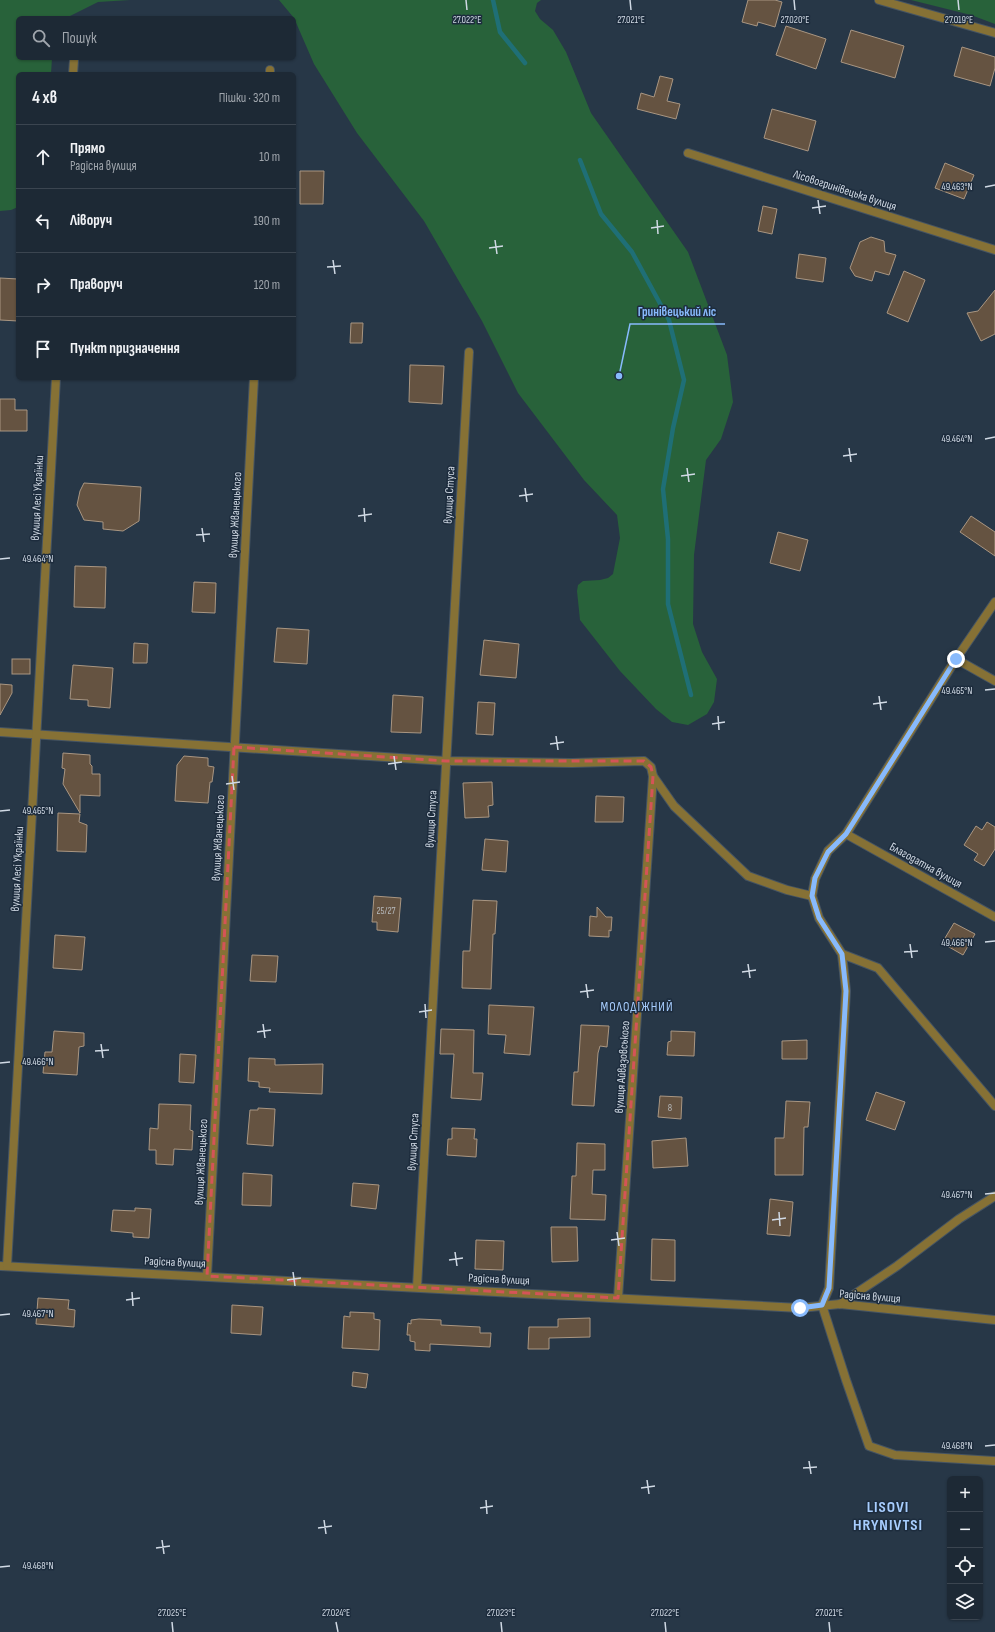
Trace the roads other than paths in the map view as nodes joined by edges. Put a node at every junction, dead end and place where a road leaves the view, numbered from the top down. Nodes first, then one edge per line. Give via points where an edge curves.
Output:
1 (879, 0) edge
2 (995, 33) edge
3 (74, 60) dead end
4 (73, 72) edge
5 (688, 153) dead end
6 (995, 250) edge
7 (468, 352) dead end
8 (56, 380) edge
9 (254, 380) edge
10 (995, 602) edge
11 (956, 659) junction
12 (995, 681) edge
13 (0, 732) edge
14 (36, 733) junction
15 (234, 746) junction
16 (446, 761) junction
17 (653, 776) junction
18 (846, 834) junction
19 (812, 896) junction
20 (995, 917) edge
21 (842, 954) junction
22 (995, 1106) edge
23 (995, 1196) edge
24 (4, 1266) edge
25 (207, 1276) junction
26 (417, 1287) junction
27 (618, 1298) junction
28 (840, 1304) junction
29 (822, 1305) junction
30 (995, 1320) edge
31 (995, 1461) edge

1 - 2 street
3 - 4 street
5 - 6 street, Лісовогринівецька вулиця
7 - 16 street, вулиця Стуса
8 - 14 street, вулиця Лесі Українки
9 - 15 street, вулиця Жванецького
10 - 11 street
11 - 12 street
11 - 18 street
13 - 14 street
14 - 15 street
14 - 24 street, вулиця Лесі Українки
15 - 16 street
15 - 25 street, вулиця Жванецького
16 - 17 street, вулиця Айвазовського via 644,761 651,767
16 - 26 street, вулиця Стуса
17 - 19 street via 674,806 748,876
17 - 27 street, вулиця Айвазовського
18 - 19 street via 828,852 815,878
18 - 20 street, Благодатна вулиця
19 - 21 street via 819,918
21 - 22 street via 878,968
21 - 29 street via 845,999 829,1288
23 - 28 street
24 - 25 street, Радісна вулиця
25 - 26 street, Радісна вулиця
26 - 27 street, Радісна вулиця
27 - 29 street, Радісна вулиця via 800,1308
28 - 29 street, Радісна вулиця
28 - 30 street, Радісна вулиця
29 - 31 street via 869,1446 895,1456

